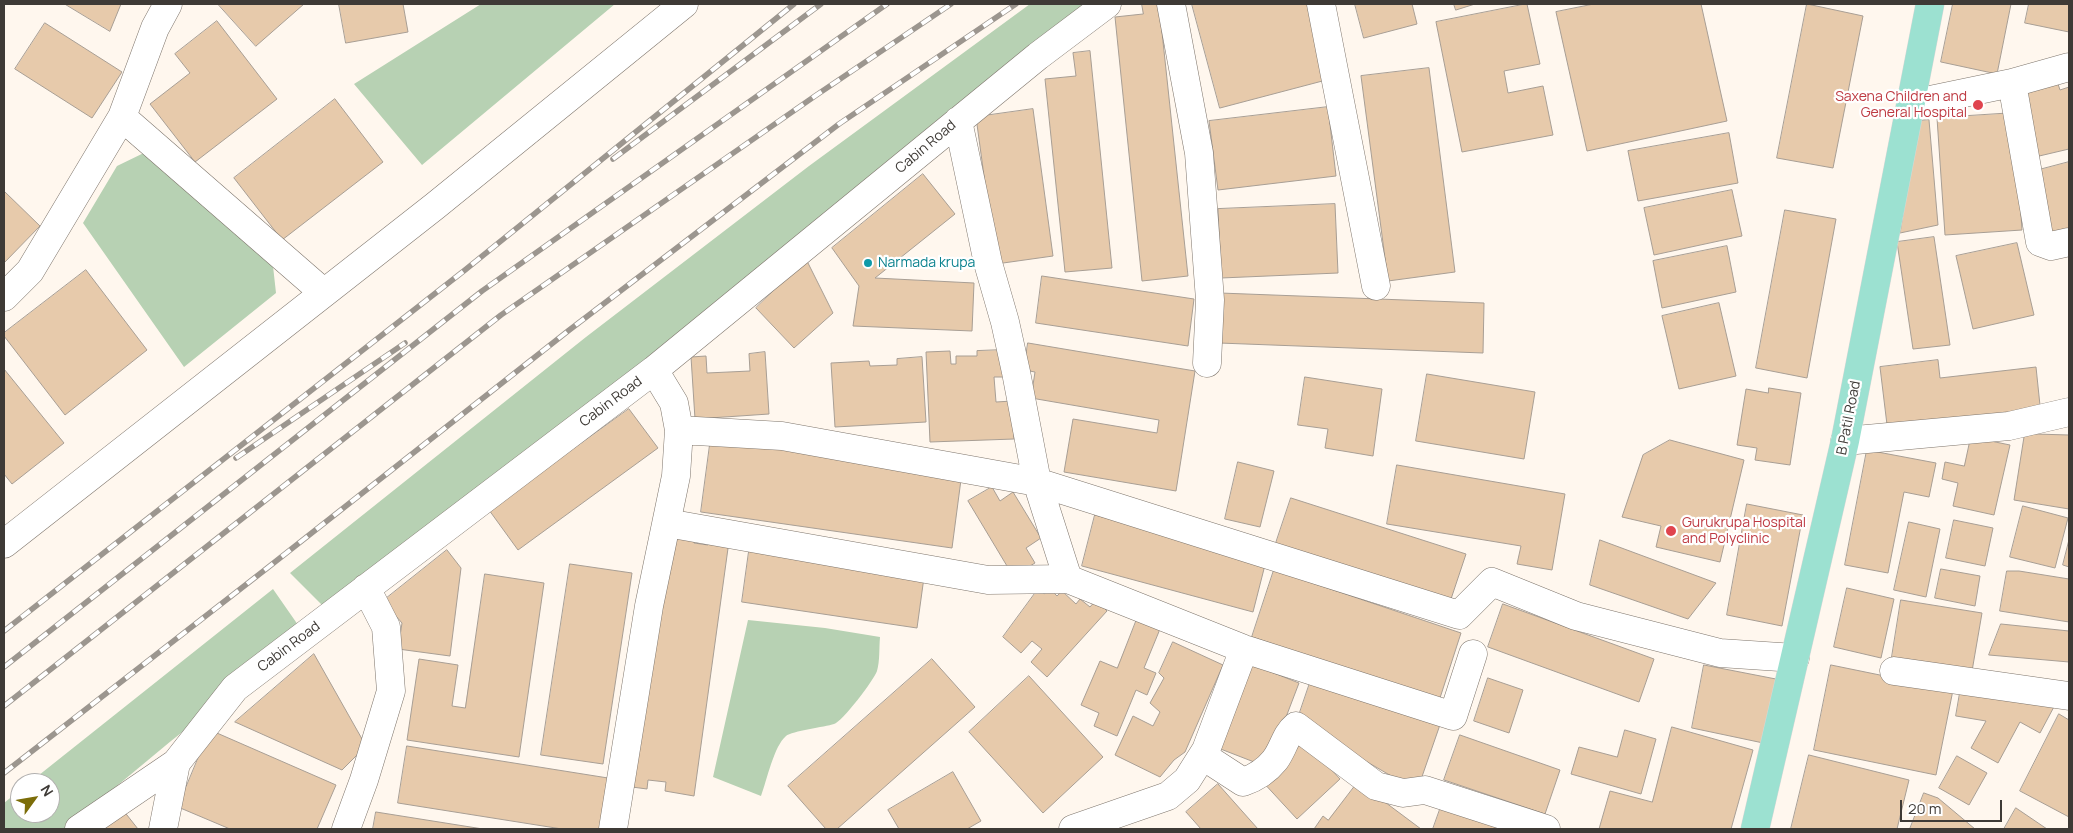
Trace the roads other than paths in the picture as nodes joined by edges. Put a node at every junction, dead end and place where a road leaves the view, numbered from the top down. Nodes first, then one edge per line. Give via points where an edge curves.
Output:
1 (168, 4) edge
2 (684, 4) edge
3 (1106, 4) edge
4 (1171, 4) edge
5 (1321, 4) edge
6 (1930, 4) edge
7 (2069, 67) edge
8 (2012, 82) junction
9 (1911, 104) junction
10 (122, 118) junction
11 (958, 121) junction
12 (2069, 242) edge
13 (1376, 286) dead end
14 (324, 292) junction
15 (4, 297) edge
16 (1207, 363) dead end
17 (654, 370) junction
18 (2069, 412) edge
19 (679, 430) junction
20 (1845, 441) junction
21 (1037, 482) junction
22 (667, 522) junction
23 (4, 544) edge
24 (1068, 579) junction
25 (366, 588) junction
26 (1244, 649) junction
27 (1473, 654) dead end
28 (1795, 658) junction
29 (1894, 671) dead end
30 (2069, 696) edge
31 (1202, 756) junction
32 (176, 763) junction
33 (79, 829) edge
34 (163, 829) edge
35 (346, 829) edge
36 (613, 829) edge
37 (1073, 829) edge
38 (1546, 829) edge
39 (1755, 829) edge

1 - 10 street via 155,28
2 - 14 street
3 - 11 street, Cabin Road
4 - 16 street via 1198,153 1210,300
5 - 13 street
6 - 9 main road, B Patil Road
7 - 8 street
8 - 9 street
8 - 12 street via 2040,242 2051,246
9 - 20 main road, B Patil Road
10 - 14 street
10 - 15 street via 30,271
11 - 17 street, Cabin Road
11 - 21 street via 988,263 1016,372
14 - 23 street
17 - 19 street via 674,403
17 - 25 street, Cabin Road
18 - 20 street via 2009,426
19 - 21 street via 782,436
19 - 22 street via 676,476
20 - 28 main road, B Patil Road
21 - 24 street
21 - 28 street via 1458,615 1492,582 1576,616 1720,653
22 - 24 street via 988,580
22 - 36 street
24 - 26 street
25 - 32 street, Cabin Road via 235,688
25 - 35 street via 386,627 392,691
26 - 27 street via 1454,716
26 - 31 street
28 - 39 main road, B Patil Road
29 - 30 street
31 - 37 street via 1187,780 1168,796
31 - 38 street via 1243,782 1255,778 1275,760 1289,732 1296,726 1376,786 1403,793 1425,790
32 - 33 street
32 - 34 street, Cabin Road

